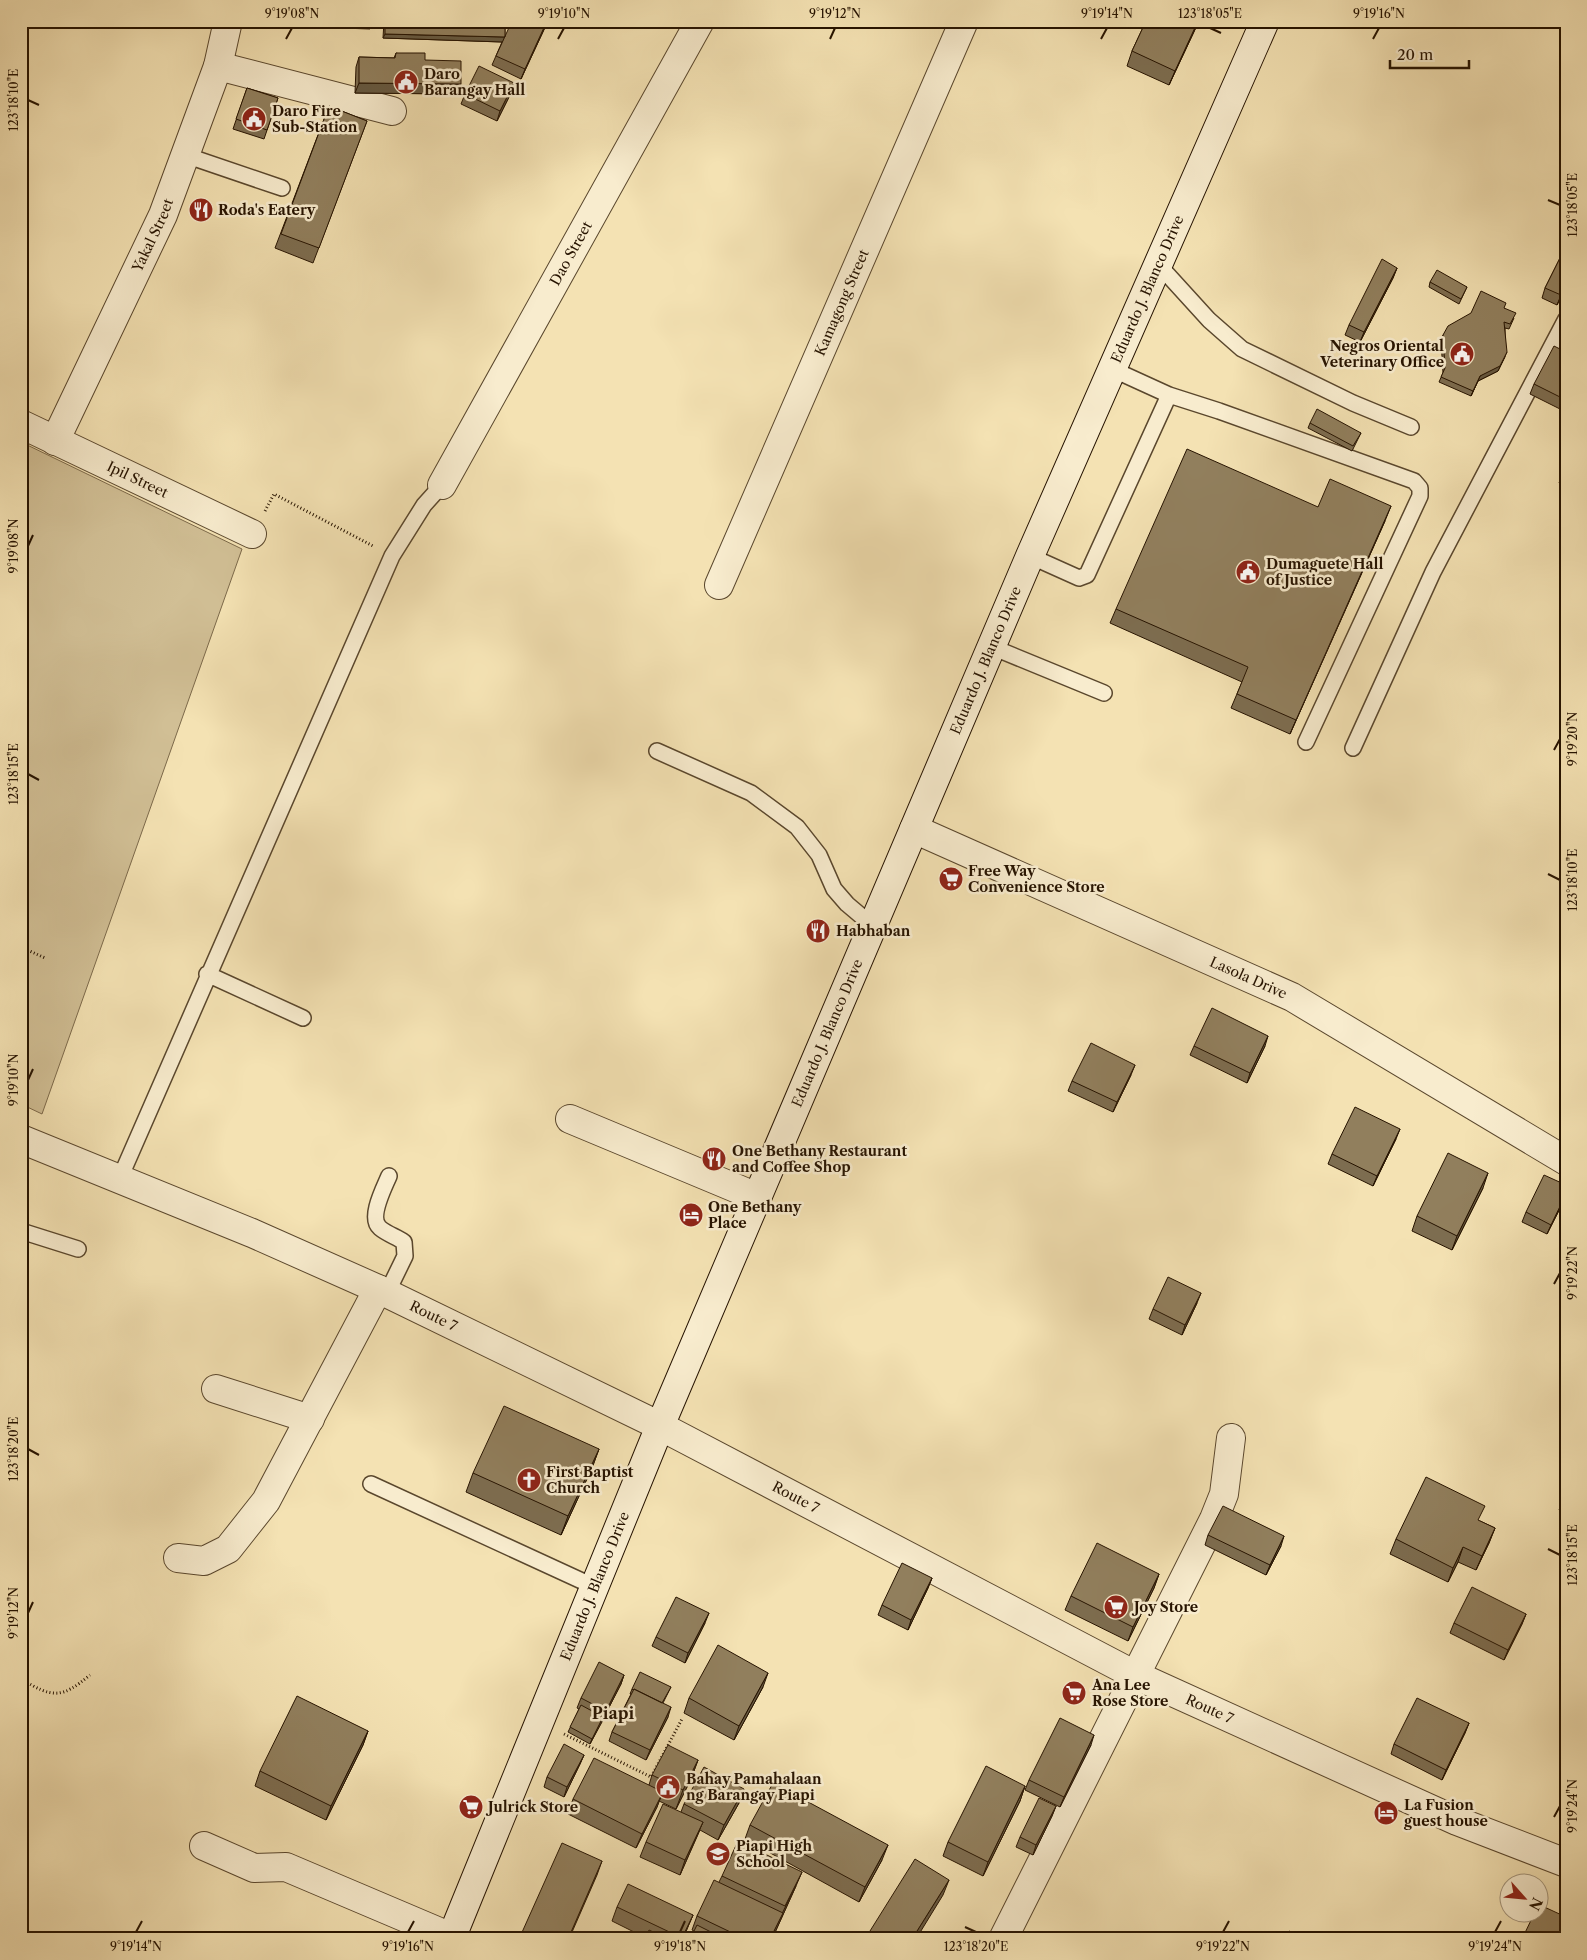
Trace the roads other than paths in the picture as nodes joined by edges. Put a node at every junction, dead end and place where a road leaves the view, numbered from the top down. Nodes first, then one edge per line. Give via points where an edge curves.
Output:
1 (228, 21) edge
2 (700, 21) edge
3 (964, 21) edge
4 (1265, 21) edge
5 (218, 66) junction
6 (392, 111) dead end
7 (185, 156) junction
8 (282, 188) dead end
9 (1158, 264) junction
10 (1566, 319) edge
11 (1112, 369) junction
12 (1169, 396) junction
13 (21, 424) edge
14 (1411, 427) dead end
15 (55, 441) junction
16 (442, 485) joint
17 (252, 534) road end
18 (1030, 556) junction
19 (719, 585) dead end
20 (992, 647) junction
21 (1104, 693) dead end
22 (1306, 742) dead end
23 (1353, 748) dead end
24 (657, 751) dead end
25 (914, 829) junction
26 (873, 926) junction
27 (207, 974) junction
28 (303, 1018) dead end
29 (570, 1119) dead end
30 (21, 1138) edge
31 (1566, 1161) edge
32 (388, 1176) dead end
33 (120, 1178) junction
34 (757, 1197) junction
35 (21, 1231) edge
36 (78, 1249) dead end
37 (383, 1291) junction
38 (216, 1389) dead end
39 (310, 1419) junction
40 (660, 1426) junction
41 (1231, 1438) dead end
42 (371, 1484) dead end
43 (178, 1558) dead end
44 (595, 1587) junction
45 (1135, 1674) junction
46 (204, 1846) dead end
47 (1566, 1862) edge
48 (451, 1938) edge
49 (1003, 1939) edge

1 - 5 street, Yakal Street
2 - 16 street, Dao Street
3 - 19 street, Kamagong Street
4 - 9 street, Eduardo J. Blanco Drive
5 - 6 street
5 - 7 street, Yakal Street
7 - 8 lane
7 - 15 street, Yakal Street via 163,215
9 - 11 street, Eduardo J. Blanco Drive
9 - 14 lane via 1209,320 1242,349 1353,403
10 - 23 lane via 1433,572
11 - 12 lane
11 - 18 street, Eduardo J. Blanco Drive
12 - 18 lane via 1087,575 1080,578
12 - 22 lane via 1219,410 1414,481 1420,488 1420,496
13 - 15 street, Ipil Street
15 - 17 street, Ipil Street
16 - 27 lane via 424,505 392,556
18 - 20 street, Eduardo J. Blanco Drive
20 - 21 lane
20 - 25 street, Eduardo J. Blanco Drive
24 - 26 lane via 751,793 797,827 819,855 834,889
25 - 26 street, Eduardo J. Blanco Drive
25 - 31 street, Lasola Drive via 1292,998
26 - 34 street, Eduardo J. Blanco Drive
27 - 28 lane
27 - 33 lane
29 - 34 street
30 - 33 street, Route 7
32 - 37 lane via 376,1212 376,1222 404,1242 405,1256
33 - 37 street, Route 7
34 - 40 street, Eduardo J. Blanco Drive
35 - 36 lane
37 - 39 street
37 - 40 street, Route 7
38 - 39 street
39 - 43 street via 266,1501 228,1549 204,1562
40 - 44 street, Eduardo J. Blanco Drive
40 - 45 street, Route 7
41 - 45 street via 1224,1494 1214,1520
42 - 44 lane
44 - 48 street, Eduardo J. Blanco Drive
45 - 47 street, Route 7 via 1457,1820
45 - 49 street
46 - 48 street via 254,1868 286,1867

